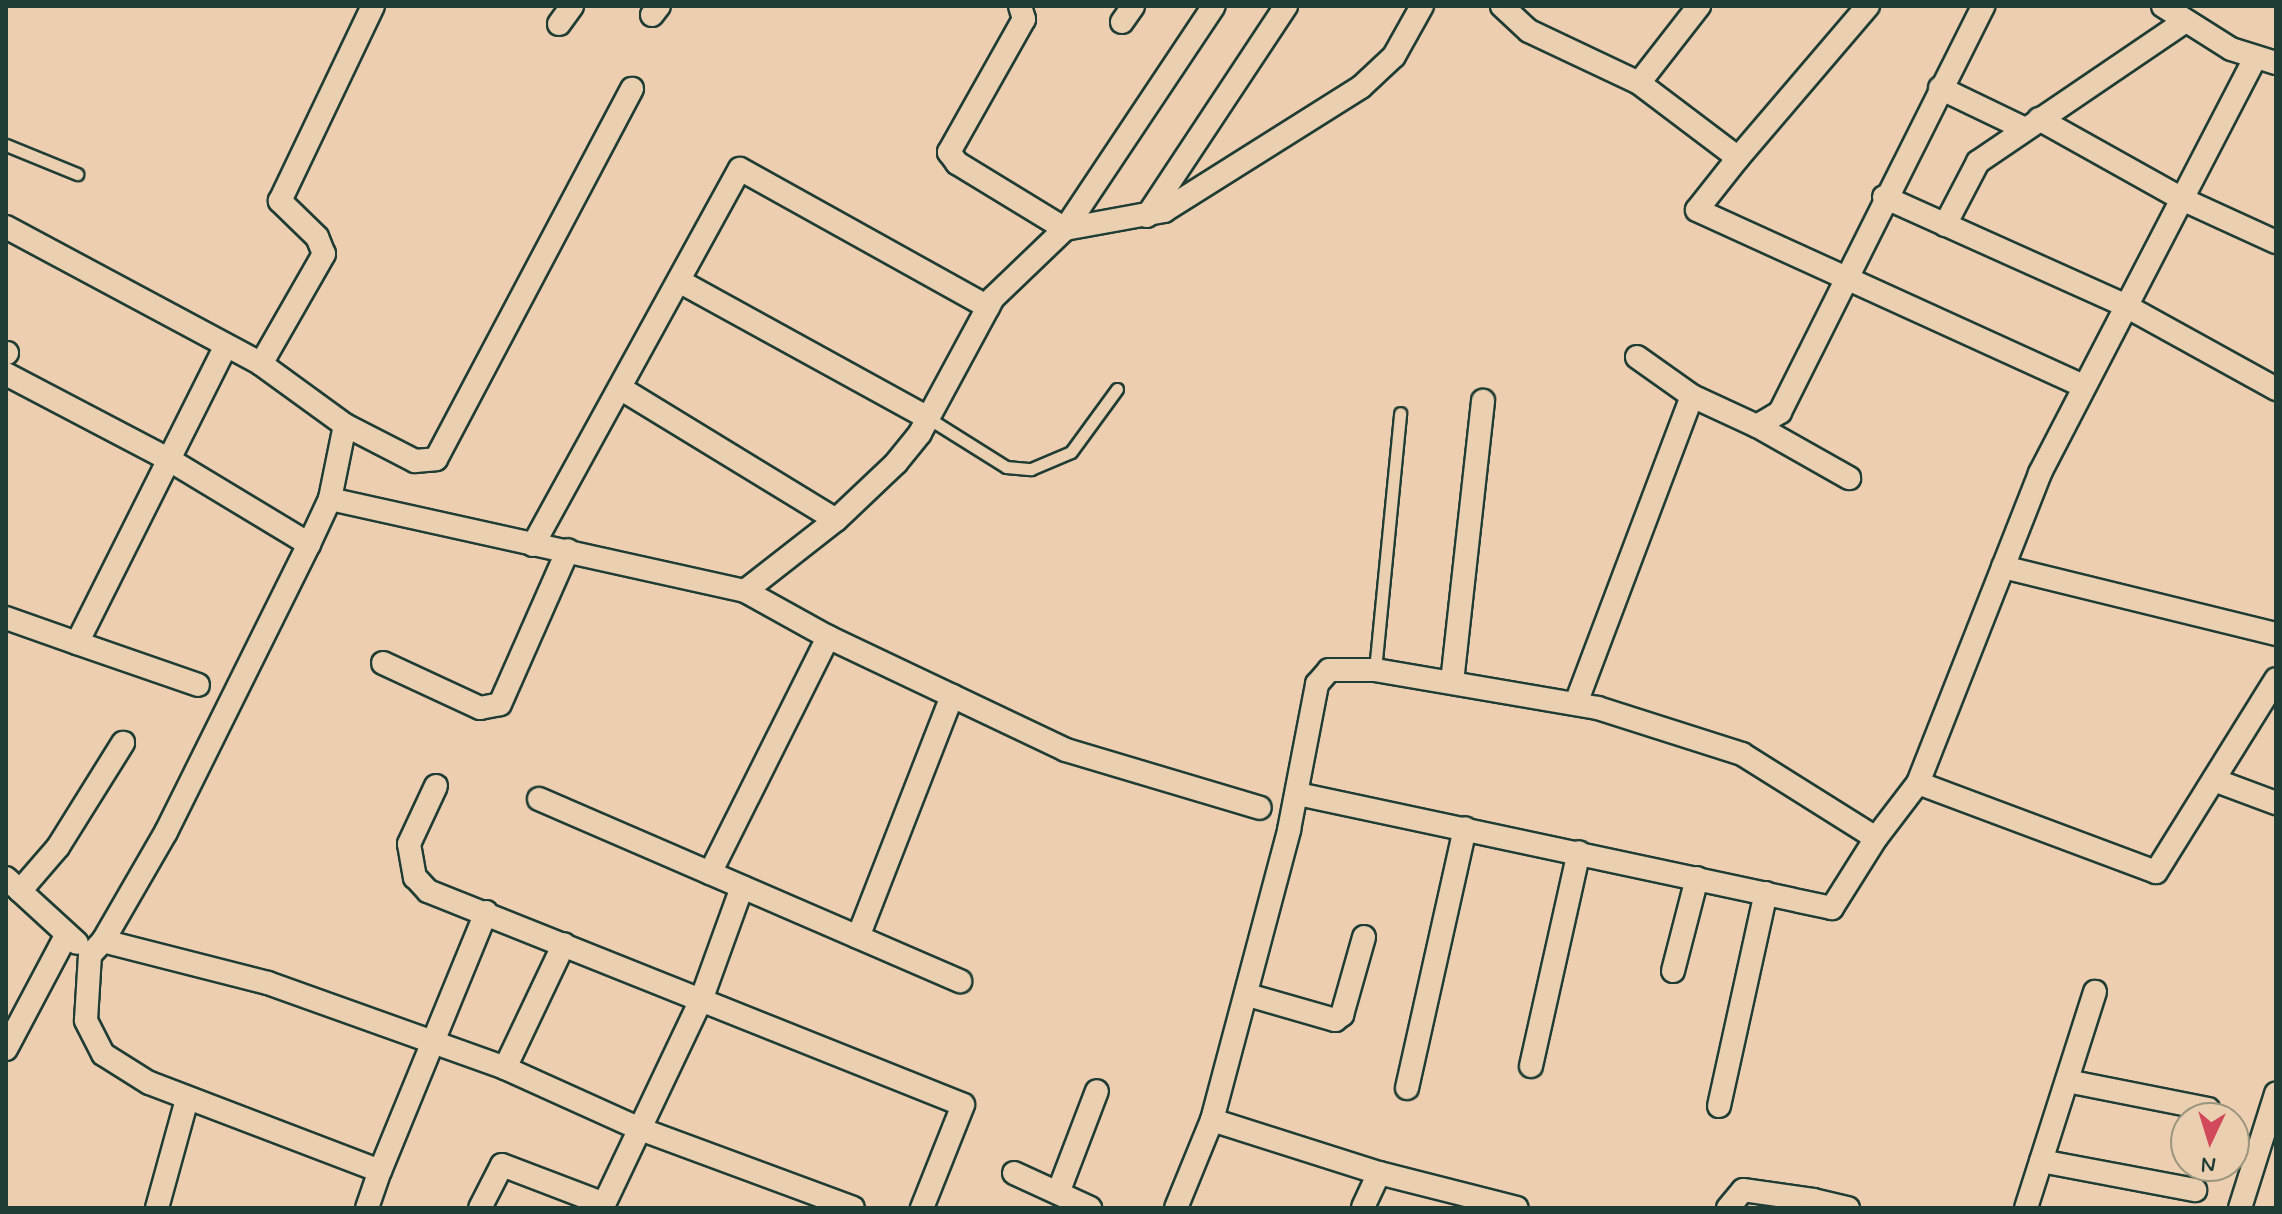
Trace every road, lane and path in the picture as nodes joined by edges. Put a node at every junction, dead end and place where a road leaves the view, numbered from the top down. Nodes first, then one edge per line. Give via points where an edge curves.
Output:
1 (373, 6) edge
2 (1020, 6) edge
3 (1214, 6) edge
4 (1286, 6) edge
5 (1422, 6) edge
6 (1502, 6) edge
7 (1699, 6) edge
8 (1868, 6) edge
9 (1983, 6) edge
10 (2163, 6) edge
11 (2184, 22) junction
12 (2266, 61) edge
13 (1639, 83) junction
14 (1940, 88) junction
15 (632, 89) dead end
16 (2031, 123) junction
17 (6, 145) edge
18 (1738, 158) junction
19 (77, 174) dead end
20 (1884, 197) junction
21 (2182, 199) junction
22 (1147, 216) junction
23 (1945, 225) junction
24 (6, 227) edge
25 (1065, 229) junction
26 (2276, 242) edge
27 (1847, 275) junction
28 (679, 281) junction
29 (2124, 305) junction
30 (988, 307) junction
31 (226, 345) junction
32 (1637, 357) dead end
33 (261, 364) junction
34 (6, 374) edge
35 (2084, 386) junction
36 (620, 388) junction
37 (1117, 389) dead end
38 (2276, 389) edge
39 (1692, 396) junction
40 (1483, 401) dead end
41 (1400, 413) dead end
42 (928, 418) junction
43 (345, 425) junction
44 (1757, 426) junction
45 (168, 459) junction
46 (1849, 478) dead end
47 (330, 499) junction
48 (836, 520) junction
49 (309, 544) junction
50 (533, 545) junction
51 (568, 550) junction
52 (2003, 567) junction
53 (745, 591) junction
54 (6, 618) edge
55 (2276, 634) edge
56 (828, 637) junction
57 (77, 643) junction
58 (383, 663) dead end
59 (1375, 670) junction
60 (2276, 679) edge
61 (1452, 682) junction
62 (198, 685) dead end
63 (952, 696) junction
64 (1576, 703) junction
65 (123, 743) dead end
66 (2214, 780) junction
67 (1918, 783) junction
68 (436, 786) dead end
69 (1298, 794) junction
70 (539, 799) dead end
71 (2276, 803) edge
72 (1260, 808) dead end
73 (1465, 828) junction
74 (1876, 838) junction
75 (1579, 852) junction
76 (710, 873) junction
77 (1697, 878) junction
78 (13, 885) edge
79 (742, 887) junction
80 (1766, 893) junction
81 (486, 912) junction
82 (67, 934) junction
83 (858, 937) junction
84 (1364, 937) dead end
85 (564, 944) junction
86 (96, 948) junction
87 (1673, 971) dead end
88 (960, 981) dead end
89 (2095, 992) dead end
90 (1248, 995) junction
91 (701, 1000) junction
92 (432, 1044) junction
93 (6, 1049) edge
94 (1531, 1066) dead end
95 (505, 1068) junction
96 (2067, 1081) junction
97 (1407, 1088) dead end
98 (1097, 1091) dead end
99 (2276, 1094) edge
100 (187, 1099) junction
101 (2173, 1102) edge
102 (1719, 1106) dead end
103 (1212, 1120) junction
104 (640, 1129) junction
105 (2041, 1161) junction
106 (380, 1171) junction
107 (1014, 1173) dead end
108 (1379, 1173) junction
109 (2195, 1190) dead end
110 (1058, 1193) junction
111 (1813, 1204) edge
112 (603, 1206) edge
113 (157, 1208) edge
114 (367, 1208) edge
115 (480, 1208) edge
116 (853, 1208) edge
117 (922, 1208) edge
118 (1090, 1208) edge
119 (1176, 1208) edge
120 (1363, 1208) edge
121 (1517, 1208) edge
122 (1728, 1208) edge
123 (1848, 1208) edge
124 (2026, 1208) edge
125 (2240, 1208) edge

1 - 33 street via 280,201 317,237 324,254
2 - 25 street via 1024,19 949,152 957,163
3 - 25 street
4 - 22 street
5 - 22 street via 1394,56 1361,87 1164,211
6 - 13 street via 1529,31
7 - 13 street
8 - 18 street
9 - 14 street
10 - 11 street
11 - 12 street
11 - 16 street
12 - 21 street
13 - 18 street
14 - 16 street
14 - 20 street
15 - 43 street via 436,459 415,461
16 - 21 street
16 - 23 street via 1978,162
17 - 19 lane
18 - 27 street via 1697,210
20 - 23 street
20 - 27 street
21 - 26 street
21 - 29 street
22 - 25 street
23 - 29 street
24 - 31 street
25 - 30 street
27 - 35 street
27 - 44 street via 1780,412
28 - 30 street via 740,169
28 - 36 street
28 - 42 street
29 - 35 street
29 - 38 street
30 - 42 street
31 - 33 street
31 - 45 street
32 - 39 street
33 - 43 street
34 - 45 street
35 - 52 street via 2040,473
36 - 48 street
36 - 50 street
37 - 42 lane via 1071,452 1031,469 1006,467
39 - 44 street
39 - 64 street
40 - 61 street
41 - 59 lane
42 - 48 street via 896,463
43 - 47 street
44 - 46 street
45 - 49 street
45 - 57 street
47 - 49 street
47 - 50 street
48 - 53 street
49 - 86 street via 166,832
50 - 51 street
51 - 53 street
51 - 58 street via 500,704 480,708
52 - 55 street
52 - 67 street
53 - 56 street
54 - 57 street
56 - 63 street
56 - 76 street
57 - 62 street
59 - 61 street
59 - 69 street via 1329,670 1317,684
60 - 66 street
61 - 64 street
63 - 72 street via 1066,750
63 - 83 street
64 - 74 street via 1742,754
65 - 78 street via 58,847
66 - 67 street via 2156,872
66 - 71 street
67 - 74 street
68 - 81 street via 409,844 415,877 428,891
69 - 73 street
69 - 90 street
70 - 76 street
73 - 75 street
73 - 97 street
74 - 80 street via 1832,908
75 - 77 street
75 - 94 street
76 - 79 street
77 - 80 street
77 - 87 street
78 - 82 street
79 - 83 street
79 - 91 street
80 - 102 street
81 - 85 street
81 - 92 street
82 - 86 street
82 - 93 street
83 - 88 street
84 - 90 street via 1342,1015 1335,1020
85 - 91 street
85 - 95 street
86 - 92 street via 268,983
86 - 100 street via 86,1020 103,1054
89 - 96 street
90 - 103 street
91 - 104 street
91 - 117 street via 963,1105
92 - 95 street
92 - 106 street
95 - 104 street
96 - 101 street
96 - 105 street
98 - 110 street
99 - 125 street
100 - 106 street
100 - 113 street
103 - 108 street
103 - 119 street
104 - 112 street
104 - 116 street
105 - 109 street
105 - 124 street
106 - 114 street
107 - 110 street
108 - 120 street
108 - 121 street
110 - 118 street
111 - 122 street via 1743,1190
111 - 123 street
112 - 115 street via 502,1165

